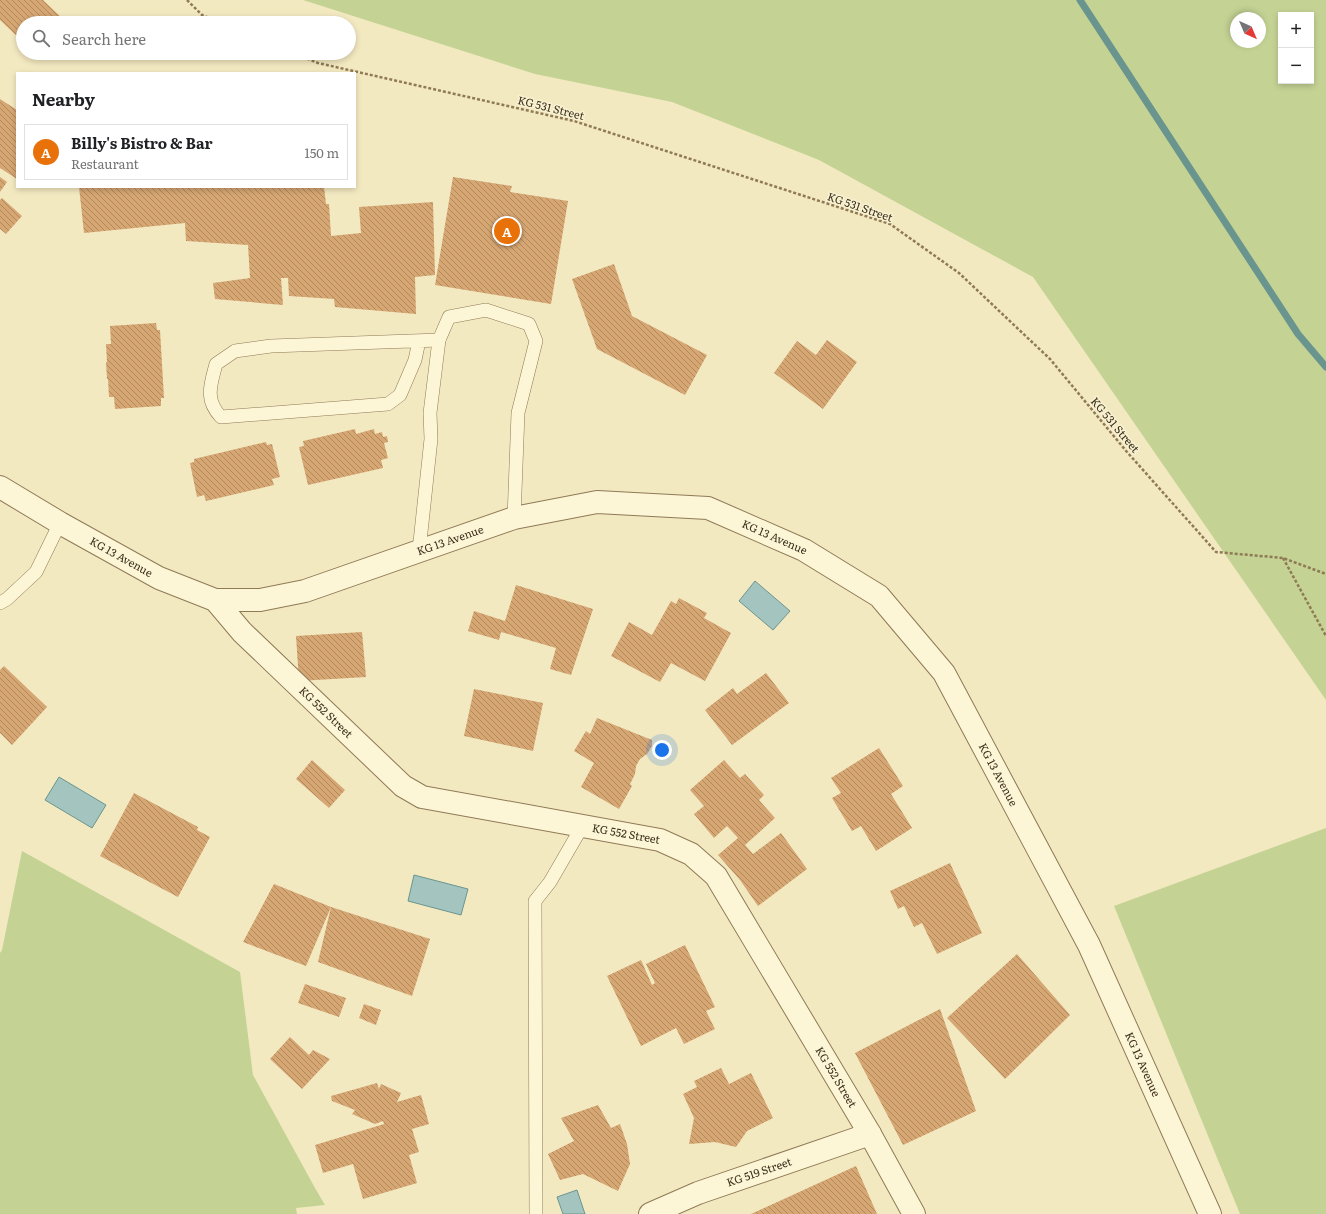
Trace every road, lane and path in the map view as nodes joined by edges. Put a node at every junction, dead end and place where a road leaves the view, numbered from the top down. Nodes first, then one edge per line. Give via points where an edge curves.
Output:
1 (187, 0) edge
2 (204, 16) edge
3 (310, 60) edge
4 (439, 340) junction
5 (419, 341) junction
6 (0, 487) edge
7 (514, 518) junction
8 (60, 523) junction
9 (419, 551) junction
10 (1283, 558) junction
11 (1326, 574) edge
12 (215, 600) junction
13 (0, 603) edge
14 (1326, 636) edge
15 (583, 825) junction
16 (870, 1134) junction
17 (536, 1214) edge
18 (650, 1214) edge
19 (914, 1214) edge
20 (1210, 1214) edge

1 - 2 path
3 - 10 path, KG 531 Street via 574,121 890,224 960,273 1050,359 1127,452 1216,552
4 - 5 lane
4 - 7 lane via 449,317 486,310 529,324 536,341 518,413
4 - 9 lane via 430,413 430,439
5 - 5 lane via 271,346 235,351 216,364 210,389 213,408 221,417 388,404 400,395 416,360
6 - 8 street, KG 13 Avenue
7 - 9 street, KG 13 Avenue
7 - 20 street, KG 13 Avenue via 597,502 708,508 804,550 880,596 948,680 1089,945
8 - 12 street, KG 13 Avenue via 159,578
8 - 13 lane via 36,572
9 - 12 street, KG 13 Avenue via 305,591 260,600
10 - 11 path, KG 531 Street
10 - 14 path
12 - 15 street, KG 552 Street via 242,632 403,786 422,797 442,802
15 - 16 street, KG 552 Street via 660,840 690,854 716,876
15 - 17 lane via 550,882 535,901
16 - 18 street, KG 519 Street via 698,1193
16 - 19 street, KG 552 Street

